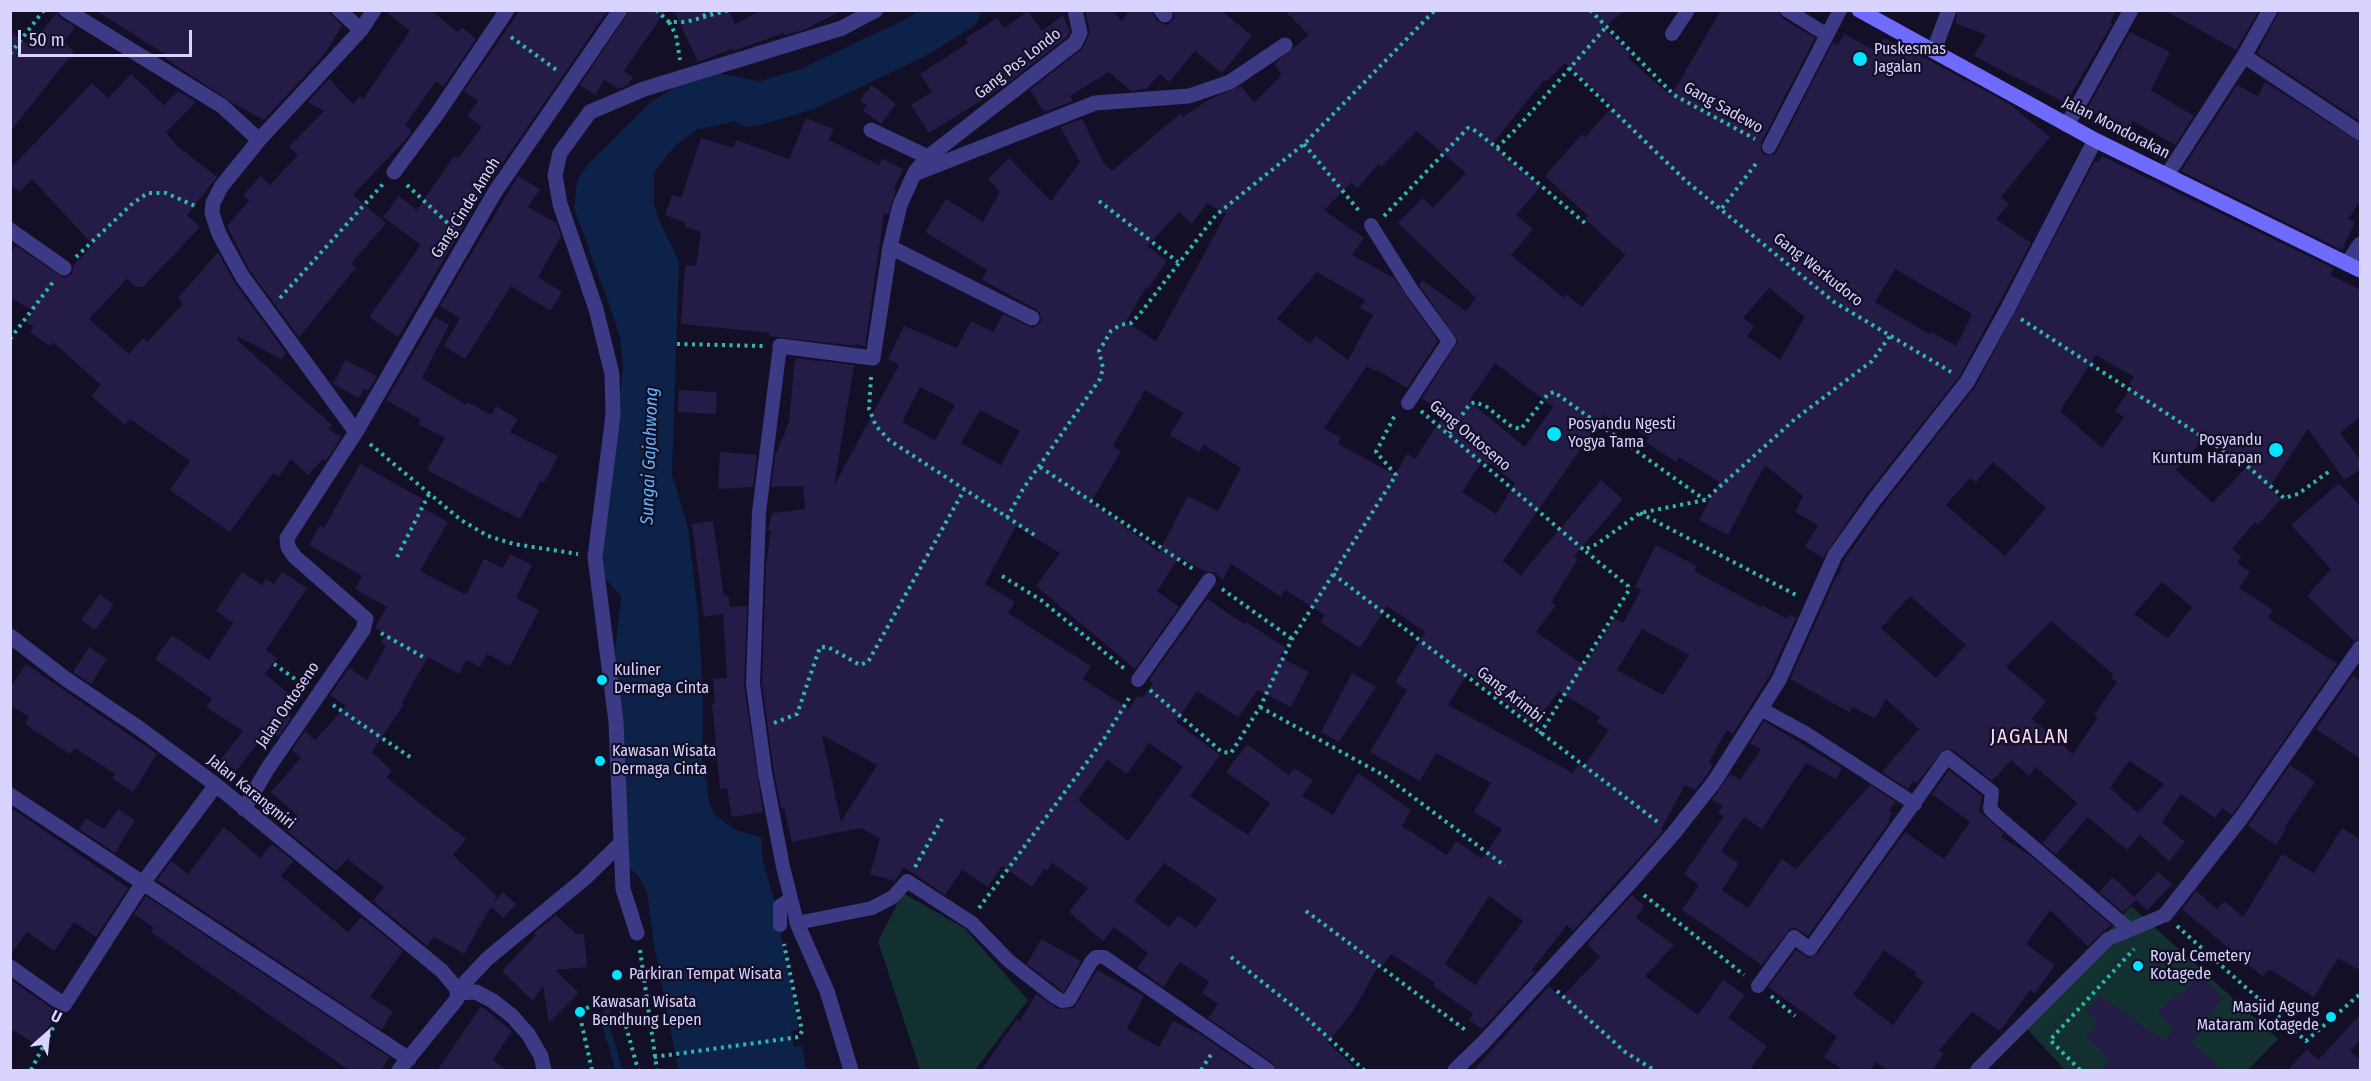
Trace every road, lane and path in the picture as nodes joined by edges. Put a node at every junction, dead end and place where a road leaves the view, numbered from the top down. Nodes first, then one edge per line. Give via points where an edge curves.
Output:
1 (44, 10) edge
2 (66, 10) edge
3 (339, 10) edge
4 (374, 10) edge
5 (507, 10) edge
6 (620, 10) edge
7 (656, 10) edge
8 (712, 10) edge
9 (729, 10) edge
10 (876, 10) edge
11 (1075, 10) edge
12 (1435, 10) edge
13 (1590, 10) edge
14 (1688, 10) edge
15 (1787, 10) edge
16 (1840, 10) edge
17 (1859, 10) edge
18 (1949, 10) edge
19 (2130, 10) edge
20 (2270, 10) edge
21 (700, 18) junction
22 (669, 22) junction
23 (496, 26) junction
24 (1606, 27) junction
25 (361, 30) junction
26 (1672, 34) dead end
27 (1827, 35) junction
28 (1285, 45) dead end
29 (1934, 50) junction
30 (10, 54) edge
31 (2244, 56) junction
32 (1569, 68) junction
33 (683, 78) junction
34 (571, 80) junction
35 (2067, 124) junction
36 (871, 130) dead end
37 (2361, 133) edge
38 (259, 140) junction
39 (2095, 140) junction
40 (1304, 144) junction
41 (1769, 147) junction
42 (1497, 148) junction
43 (927, 157) junction
44 (394, 172) junction
45 (914, 174) junction
46 (2167, 175) junction
47 (1099, 201) dead end
48 (1722, 208) junction
49 (212, 213) junction
50 (1371, 225) junction
51 (1587, 225) dead end
52 (10, 230) edge
53 (465, 240) junction
54 (2361, 244) edge
55 (890, 247) junction
56 (1178, 262) junction
57 (2354, 267) edge
58 (64, 268) junction
59 (2007, 310) junction
60 (267, 312) junction
61 (1032, 318) dead end
62 (1890, 336) junction
63 (10, 339) edge
64 (677, 344) dead end
65 (780, 346) junction
66 (873, 358) junction
67 (1967, 382) junction
68 (1408, 403) junction
69 (356, 432) junction
70 (1449, 433) junction
71 (1040, 467) junction
72 (2331, 470) dead end
73 (964, 490) junction
74 (429, 494) junction
75 (1705, 500) junction
76 (1640, 513) junction
77 (1007, 518) junction
78 (1036, 536) dead end
79 (1584, 550) junction
80 (397, 556) dead end
81 (595, 557) junction
82 (1333, 574) junction
83 (1002, 576) dead end
84 (1209, 580) junction
85 (1812, 603) junction
86 (365, 624) junction
87 (10, 636) edge
88 (1292, 639) junction
89 (2361, 648) edge
90 (425, 658) dead end
91 (274, 664) dead end
92 (1138, 680) junction
93 (317, 694) junction
94 (1260, 707) junction
95 (1761, 709) junction
96 (759, 727) junction
97 (1540, 734) junction
98 (413, 759) dead end
99 (216, 785) junction
100 (10, 795) edge
101 (1915, 804) junction
102 (244, 809) junction
103 (942, 819) dead end
104 (1673, 834) junction
105 (619, 845) junction
106 (1504, 866) dead end
107 (907, 881) junction
108 (142, 884) junction
109 (1629, 884) junction
110 (790, 899) junction
111 (1306, 911) dead end
112 (2165, 915) junction
113 (802, 922) junction
114 (972, 922) junction
115 (780, 925) joint
116 (2129, 929) junction
117 (637, 933) joint
118 (2142, 940) dead end
119 (1231, 957) dead end
120 (10, 967) edge
121 (1543, 978) junction
122 (1758, 986) junction
123 (458, 992) junction
124 (2361, 994) edge
125 (649, 998) junction
126 (618, 1004) junction
127 (64, 1005) junction
128 (1795, 1016) dead end
129 (1483, 1043) junction
130 (654, 1057) junction
131 (404, 1065) edge
132 (1654, 1070) edge
133 (31, 1071) edge
134 (544, 1071) edge
135 (592, 1071) edge
136 (638, 1071) edge
137 (657, 1071) edge
138 (852, 1071) edge
139 (1268, 1071) edge
140 (1364, 1071) edge
141 (1455, 1071) edge
142 (1977, 1071) edge
143 (2080, 1071) edge

1 - 30 path
2 - 38 street via 222,106
3 - 25 street
4 - 25 street
5 - 23 street
6 - 34 street, Gang Cinde Amoh
7 - 22 path
8 - 21 path
9 - 21 path
10 - 33 street via 842,28
11 - 43 street, Gang Pos Londo via 1080,33 1075,43
12 - 40 path
13 - 24 path, Gang Sadewo
14 - 26 lane
15 - 27 lane
16 - 27 lane
17 - 29 street, Jalan Mondorakan
18 - 29 street
19 - 35 street
20 - 31 street
21 - 22 path
22 - 33 path via 676,35
23 - 34 path
23 - 44 street
24 - 32 path
24 - 41 path, Gang Sadewo via 1674,95
25 - 38 street
27 - 41 lane
28 - 45 street via 1230,82 1189,96 1095,103
29 - 35 street, Jalan Mondorakan
31 - 37 street
31 - 46 street
32 - 42 path
32 - 48 path, Gang Werkudoro via 1669,166
33 - 81 street via 644,89 590,112 560,153 555,175 560,204 596,309 612,374 613,415
34 - 53 street, Gang Cinde Amoh
35 - 39 street, Jalan Mondorakan
36 - 43 street
38 - 49 street via 221,187
39 - 46 street, Jalan Mondorakan
39 - 59 street
40 - 50 path
40 - 56 path via 1216,215
41 - 48 path
42 - 50 path via 1468,128
42 - 51 path
43 - 45 street, Gang Pos Londo
44 - 53 path
44 - 60 path
45 - 55 street, Gang Pos Londo via 900,205
46 - 57 street, Jalan Mondorakan
47 - 56 path
48 - 62 path, Gang Werkudoro via 1834,302
49 - 58 path via 166,193 148,193
49 - 60 street via 242,276
50 - 68 lane via 1449,342
52 - 58 street
53 - 69 street, Gang Cinde Amoh
54 - 57 street
55 - 61 street
55 - 66 street, Gang Pos Londo
56 - 71 path via 1139,315 1111,331 1099,351 1103,368 1100,379
58 - 63 path
59 - 67 street
59 - 72 path via 2246,465 2284,498 2298,494
60 - 69 street
62 - 67 path, Gang Werkudoro
62 - 75 path via 1872,361 1795,419
64 - 65 path
65 - 66 street
65 - 96 lane via 759,512 753,684
66 - 73 path via 869,409 876,426 889,440
67 - 85 street via 1835,555
68 - 70 path, Gang Ontoseno
68 - 82 path, Gang Ontoseno via 1400,406 1376,448 1396,475
69 - 74 path
69 - 86 street, Gang Cinde Amoh via 287,538 294,555 364,615
70 - 75 path via 1475,402 1521,429 1548,394 1554,392
70 - 79 path, Gang Ontoseno
71 - 77 path
71 - 84 path
73 - 77 path
73 - 96 path via 868,662 860,665 828,647 820,647 797,714
74 - 80 path
74 - 81 path via 460,520 488,536 513,544
75 - 76 path
76 - 79 path
76 - 85 path
77 - 78 path
79 - 97 path, Gang Ontoseno via 1629,590
81 - 105 street via 616,722 621,796
82 - 88 path
82 - 97 path, Gang Arimbi
83 - 92 path via 1041,600
84 - 88 path
84 - 92 lane
85 - 95 street via 1779,680
86 - 90 path
86 - 93 street, Jalan Ontoseno
87 - 99 street, Jalan Karangmiri
88 - 94 path
89 - 112 street via 2242,817
91 - 93 path
92 - 94 path via 1226,754 1231,753
92 - 114 path via 1119,717 985,896
93 - 98 path
93 - 102 street, Jalan Ontoseno
94 - 106 path via 1385,776
95 - 101 lane
95 - 104 street via 1714,782
96 - 110 lane
97 - 104 path, Gang Arimbi
99 - 102 street, Jalan Karangmiri
99 - 108 street
100 - 108 street
101 - 116 lane via 1947,757 1992,792 1990,809 1996,815
101 - 122 lane via 1810,949 1794,937
102 - 123 street, Jalan Karangmiri via 442,971
103 - 107 path
104 - 109 street
105 - 117 street via 622,889
105 - 123 street via 487,959
107 - 113 lane via 893,897 872,908
107 - 114 lane
108 - 127 street
108 - 131 street
109 - 121 street
109 - 122 path
110 - 113 lane
110 - 115 lane via 780,906
111 - 129 path
112 - 116 lane
112 - 124 path via 2306,1041
113 - 138 street
114 - 139 lane via 1009,961 1062,1001 1073,996 1091,962 1104,957
115 - 130 path via 802,1031 799,1037
116 - 142 lane via 2108,939
117 - 125 path
118 - 143 path via 2050,1040
119 - 140 path via 1300,1012
120 - 127 street
121 - 129 street
121 - 132 path via 1624,1052
122 - 128 path
123 - 131 street via 457,999
123 - 134 street via 476,992 512,1016 528,1034
125 - 126 path
125 - 130 path
126 - 135 path via 591,1006 578,1014
126 - 136 path
127 - 133 path
129 - 141 street
130 - 137 path

